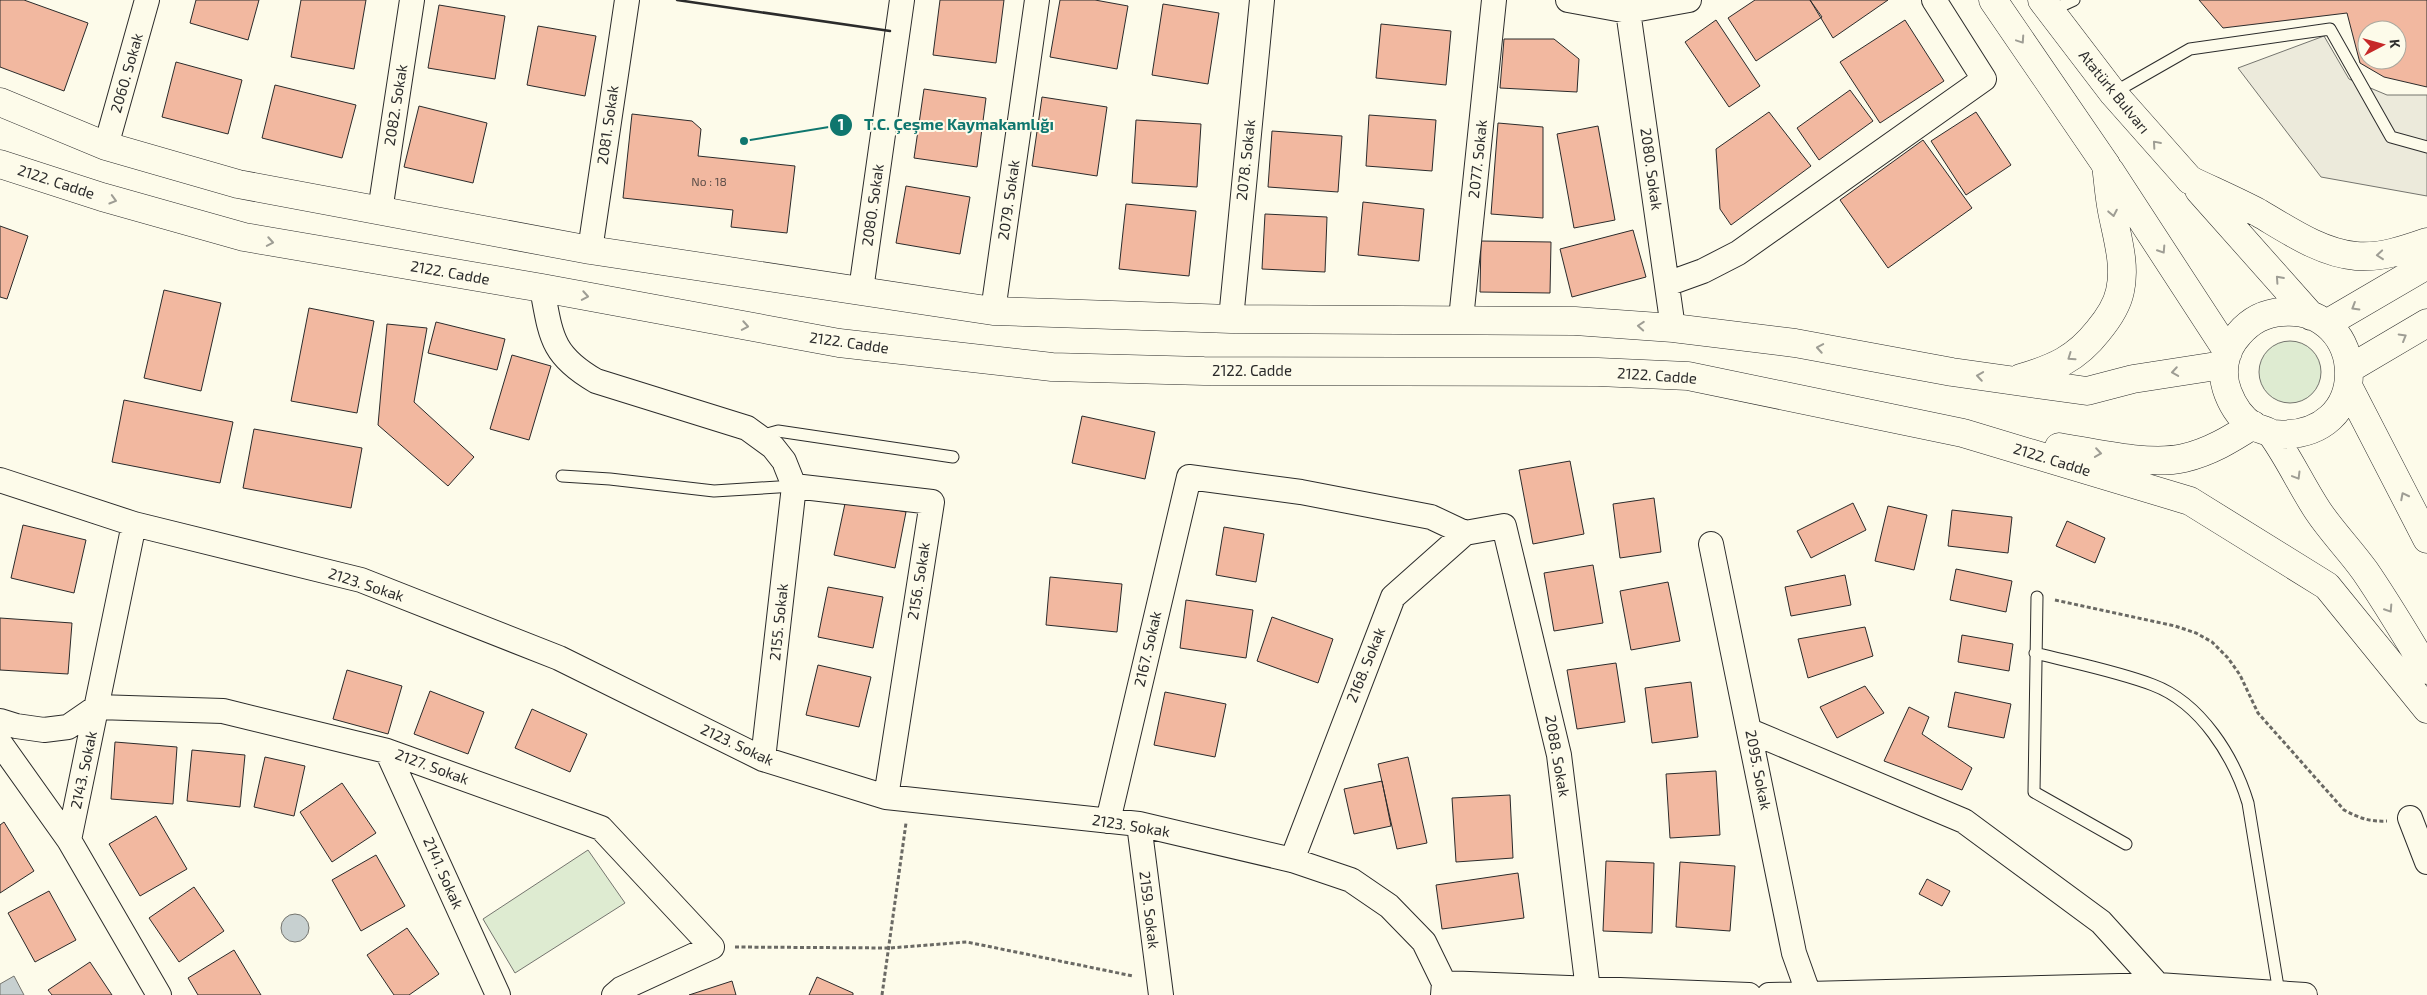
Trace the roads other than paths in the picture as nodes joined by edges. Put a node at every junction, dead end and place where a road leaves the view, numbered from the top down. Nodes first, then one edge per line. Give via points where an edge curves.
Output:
1 (147, 0) edge
2 (412, 0) edge
3 (626, 0) edge
4 (902, 0) edge
5 (1037, 0) edge
6 (1262, 0) edge
7 (1494, 0) edge
8 (1568, 0) edge
9 (1689, 0) edge
10 (1934, 0) edge
11 (1994, 0) edge
12 (2055, 4) edge
13 (1632, 5) edge
14 (2113, 94) junction
15 (0, 102) edge
16 (106, 146) junction
17 (2427, 147) edge
18 (0, 164) edge
19 (2106, 165) junction
20 (2190, 180) junction
21 (380, 211) junction
22 (2427, 242) edge
23 (590, 250) junction
24 (2427, 264) edge
25 (1667, 284) junction
26 (542, 288) junction
27 (861, 290) junction
28 (994, 311) junction
29 (1461, 318) junction
30 (1230, 319) junction
31 (2319, 320) junction
32 (2427, 323) edge
33 (1673, 328) junction
34 (2226, 358) junction
35 (2349, 377) junction
36 (2010, 380) junction
37 (2262, 430) junction
38 (1963, 433) junction
39 (760, 436) junction
40 (954, 457) dead end
41 (562, 476) dead end
42 (0, 480) edge
43 (794, 486) junction
44 (134, 524) junction
45 (1465, 533) junction
46 (2427, 539) edge
47 (1711, 544) dead end
48 (2037, 597) road end
49 (2035, 653) junction
50 (2427, 670) edge
51 (97, 707) junction
52 (2427, 709) edge
53 (0, 721) edge
54 (1750, 731) junction
55 (0, 743) edge
56 (388, 751) junction
57 (764, 759) junction
58 (886, 797) junction
59 (2410, 818) road end
60 (1108, 821) junction
61 (1138, 824) junction
62 (69, 840) junction
63 (2126, 844) dead end
64 (1292, 860) junction
65 (2427, 862) edge
66 (1160, 988) edge
67 (1444, 989) edge
68 (1588, 990) junction
69 (2158, 990) edge
70 (2279, 993) junction
71 (159, 995) edge
72 (498, 995) edge
73 (614, 995) edge
74 (1749, 995) edge
75 (1769, 995) edge
76 (1809, 995) edge
77 (2305, 995) edge

1 - 16 street, 2060. Sokak
2 - 21 street, 2082. Sokak
3 - 23 street, 2081. Sokak
4 - 27 street, 2080. Sokak
5 - 28 street, 2079. Sokak
6 - 30 street, 2078. Sokak
7 - 29 street, 2077. Sokak
8 - 13 street
9 - 13 street
10 - 25 street via 1984,79 1738,253 1703,272
11 -> 19 main road
12 - 14 main road, Atatürk Bulvarı
13 - 25 street, 2080. Sokak
14 - 17 lane via 2190,49 2330,29 2392,137
20 -> 14 main road, Atatürk Bulvarı
15 - 16 main road
16 - 21 main road via 238,184
18 -> 26 main road, 2122. Cadde via 244,237
19 -> 34 main road
19 -> 36 main road via 2122,268 2120,291 2111,315 2074,356 2052,369
22 -> 20 main road via 2386,255 2356,256 2332,250
31 -> 20 main road, Atatürk Bulvarı
21 - 23 main road
23 - 27 main road
24 -> 31 main road
25 - 33 street, 2080. Sokak
26 -> 38 main road, 2122. Cadde via 839,343 1052,367 1204,371 1598,372 1688,376
26 - 39 street via 551,337 562,356 578,371 596,381 730,421
27 - 28 main road
28 - 30 main road
29 - 30 main road
33 -> 29 main road
31 - 34 main road via 2292,311 2266,315 2238,334
31 - 35 main road via 2338,337 2346,352
35 -> 32 main road
36 -> 33 main road via 1795,344
34 -> 36 main road via 2087,391
34 - 37 main road via 2228,393 2238,411
35 - 37 main road via 2341,404 2328,420 2311,431 2292,436
46 -> 35 main road
38 -> 37 main road via 2139,459 2182,458
37 -> 50 main road via 2318,511 2365,571
38 - 52 main road, 2122. Cadde via 2190,502 2327,586
39 - 40 lane via 778,431
39 - 43 street via 784,461
41 - 43 lane via 714,491
42 - 44 street, 2123. Sokak
43 - 57 street, 2155. Sokak
43 - 58 street, 2156. Sokak via 932,502
44 - 51 street, 2143. Sokak
44 - 57 street, 2123. Sokak via 361,580 558,658
45 - 60 street, 2167. Sokak via 1422,516 1301,492 1189,477
45 - 64 street, 2168. Sokak via 1393,597
45 - 68 street, 2088. Sokak via 1504,526 1559,755
47 - 54 street, 2095. Sokak
48 - 49 lane
49 - 63 lane via 2034,792
49 - 70 lane via 2154,685 2193,711 2223,745 2248,803
51 - 53 street via 68,727 44,730
51 - 56 street, 2127. Sokak via 223,711
51 - 62 street, 2143. Sokak
54 - 69 street via 1964,821 2100,922
54 - 76 street, 2095. Sokak via 1794,953
55 - 62 street
56 - 72 street, 2141. Sokak
56 - 73 street, 2127. Sokak via 601,828 712,947
57 - 58 street, 2123. Sokak
58 - 60 street, 2123. Sokak
59 - 65 street
60 - 61 street, 2123. Sokak
61 - 64 street, 2123. Sokak
61 - 66 street, 2159. Sokak
62 - 71 street
64 - 67 street, 2123. Sokak via 1350,880 1389,906 1424,942
67 - 68 street
68 - 74 street
69 - 70 street
69 - 76 street
70 - 77 street
75 - 76 street

